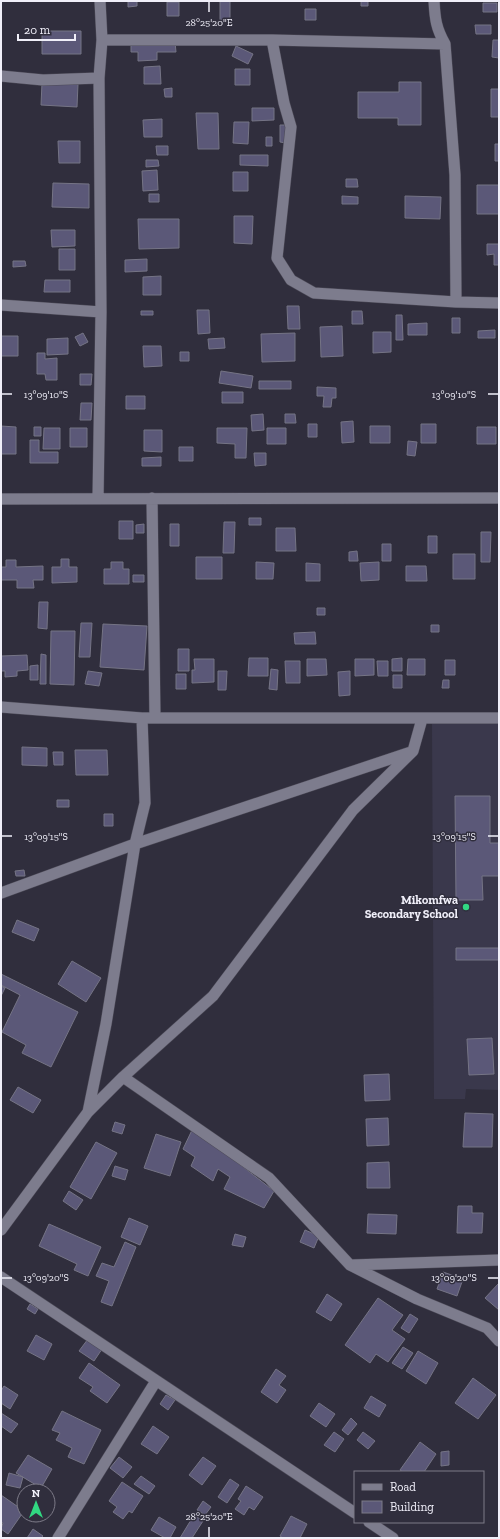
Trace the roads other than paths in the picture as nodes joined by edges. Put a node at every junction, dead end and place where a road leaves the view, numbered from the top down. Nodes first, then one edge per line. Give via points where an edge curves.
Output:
1 (100, 1) edge
2 (434, 1) edge
3 (102, 40) junction
4 (272, 40) junction
5 (445, 44) junction
6 (1, 76) edge
7 (100, 78) junction
8 (456, 302) junction
9 (499, 303) edge
10 (1, 306) edge
11 (101, 312) junction
12 (98, 498) junction
13 (152, 498) junction
14 (499, 498) edge
15 (1, 499) edge
16 (1, 707) edge
17 (142, 718) junction
18 (155, 718) junction
19 (499, 718) edge
20 (422, 719) junction
21 (413, 751) junction
22 (135, 844) junction
23 (1, 893) edge
24 (122, 1077) junction
25 (88, 1112) junction
26 (1, 1230) edge
27 (499, 1260) edge
28 (350, 1265) junction
29 (1, 1277) edge
30 (499, 1341) edge
31 (156, 1381) junction
32 (354, 1512) edge
33 (370, 1523) edge
34 (60, 1537) edge
35 (393, 1538) edge

1 - 3 street
2 - 5 street via 438,33
3 - 4 street
3 - 7 street
4 - 5 street
4 - 8 street via 291,127 277,258 291,280 314,293
5 - 8 street via 455,175
6 - 7 street via 43,80
7 - 11 street
8 - 9 street
10 - 11 street
11 - 12 street
12 - 13 street
12 - 15 street
13 - 14 street
13 - 18 street
16 - 17 street
17 - 18 street
17 - 22 street via 145,803
18 - 20 street
19 - 20 street
20 - 21 street
21 - 22 street
21 - 24 street via 354,810 213,996
22 - 23 street
22 - 25 street via 106,1024
24 - 25 street
24 - 28 street via 269,1178
25 - 26 street
27 - 28 street
28 - 30 street via 417,1299 487,1328
29 - 31 street
31 - 32 street
31 - 34 street
33 - 35 street

